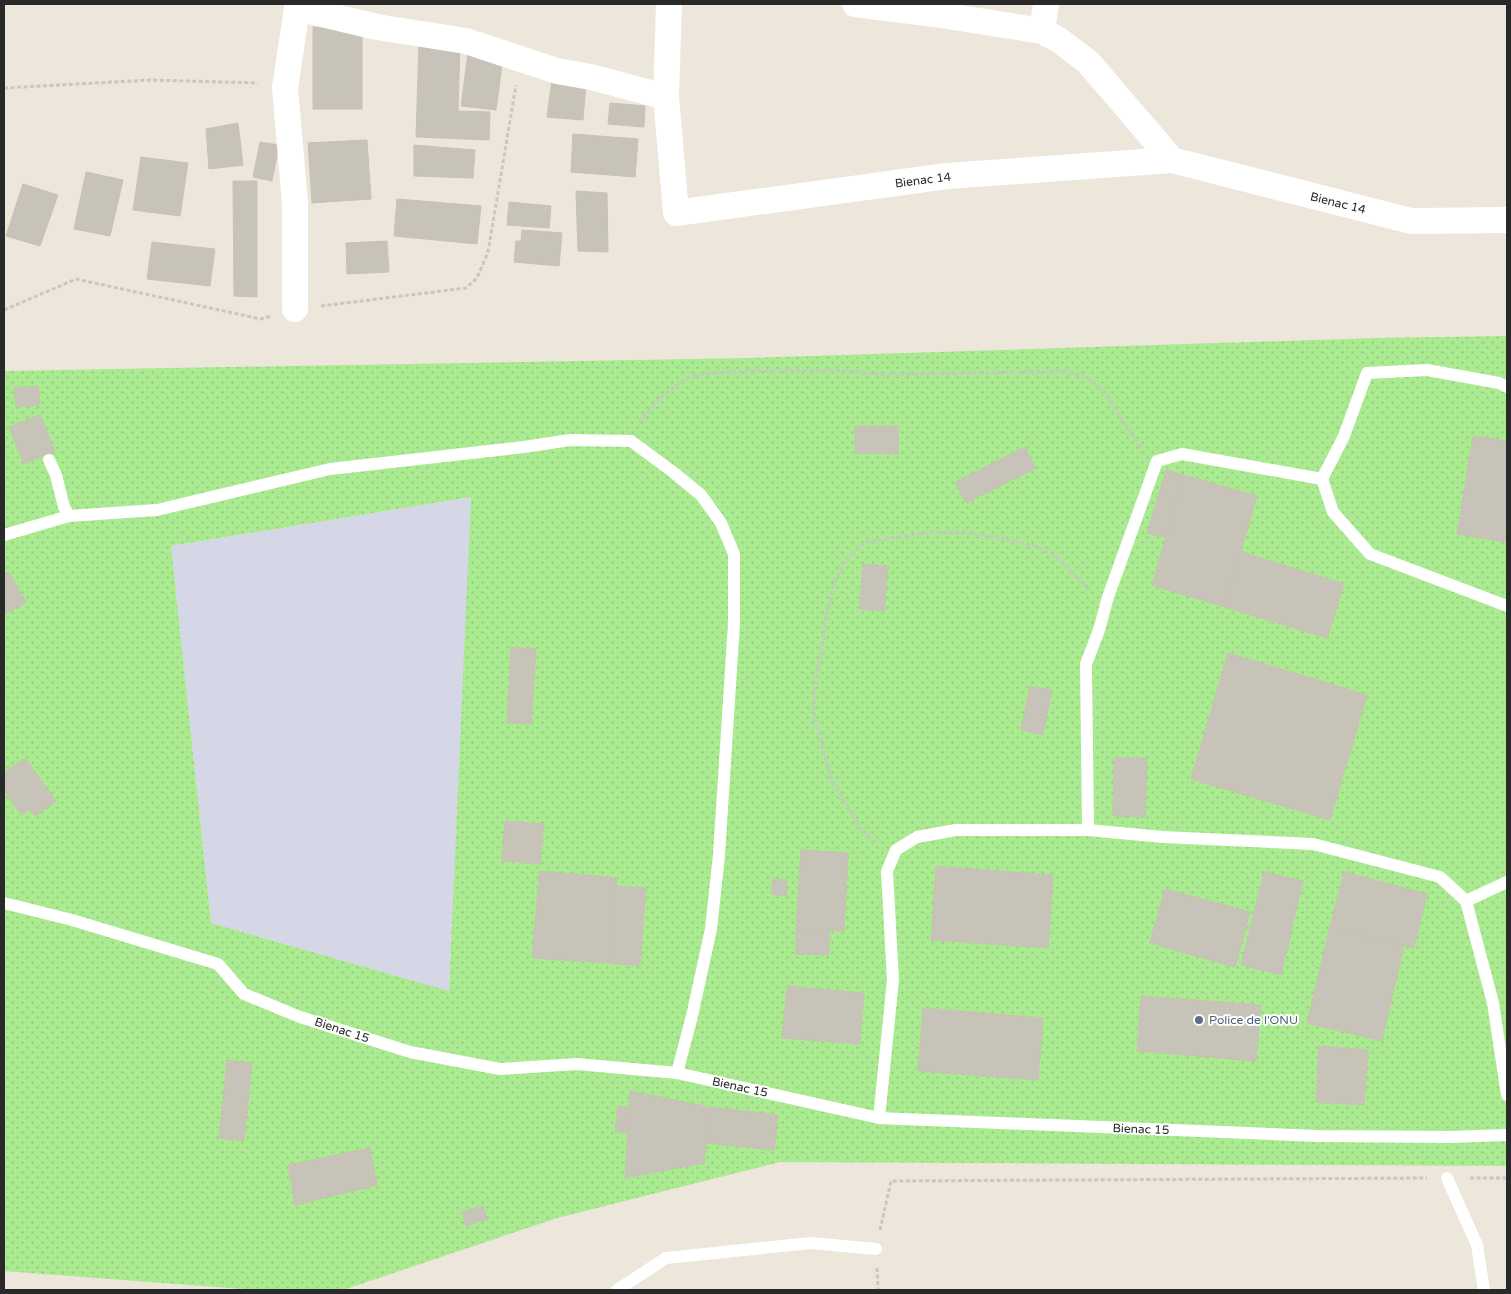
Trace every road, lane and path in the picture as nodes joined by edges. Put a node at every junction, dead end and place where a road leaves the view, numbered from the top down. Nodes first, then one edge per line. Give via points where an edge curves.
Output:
1 (670, 4) edge
2 (855, 4) edge
3 (1046, 4) edge
4 (297, 6) edge
5 (1042, 31) junction
6 (4, 88) edge
7 (285, 88) junction
8 (666, 97) junction
9 (1172, 160) junction
10 (1507, 220) edge
11 (295, 309) dead end
12 (1507, 387) edge
13 (631, 441) junction
14 (48, 460) dead end
15 (1157, 461) junction
16 (1322, 479) junction
17 (69, 516) junction
18 (4, 535) edge
19 (1108, 597) junction
20 (1507, 606) edge
21 (1088, 830) junction
22 (887, 870) junction
23 (1507, 882) edge
24 (1466, 901) junction
25 (4, 903) edge
26 (677, 1073) junction
27 (1507, 1095) edge
28 (879, 1118) junction
29 (1507, 1135) edge
30 (1447, 1178) junction
31 (1507, 1178) edge
32 (876, 1249) junction
33 (617, 1290) edge
34 (878, 1290) edge
35 (1484, 1290) edge

1 - 8 street
2 - 5 street
3 - 5 street
4 - 7 street
4 - 8 street via 377,27 466,41 557,71
5 - 9 street via 1088,62
6 - 7 path via 150,80 255,82
7 - 11 street via 295,203
8 - 9 street, Bienac 14 via 676,213 947,176
9 - 10 street, Bienac 14 via 1410,221
12 - 16 lane via 1427,370 1367,373 1344,436
13 - 15 path via 636,426 658,400 685,379 710,373 849,371 888,375 1065,371 1088,378 1107,394 1132,436
13 - 17 lane via 570,440 330,469 156,510
13 - 26 lane via 701,495 722,523 734,554 734,623 718,864 710,929
14 - 17 lane
15 - 16 lane via 1182,454
15 - 19 lane
16 - 20 lane via 1333,512 1370,554
17 - 18 lane
19 - 21 lane via 1086,664
19 - 22 path via 1090,590 1056,557 1035,546 963,532 928,533 865,542 847,559 835,581 825,621 816,680 815,719 831,779 860,828 878,845
21 - 22 lane via 956,830 917,838 896,850
21 - 24 lane via 1163,838 1313,844 1440,877
22 - 28 lane via 893,980
23 - 24 lane
24 - 27 lane via 1493,1003
25 - 26 lane, Bienac 15 via 218,964 244,994 300,1017 410,1052 500,1069 577,1064
26 - 28 lane, Bienac 15
28 - 29 lane, Bienac 15 via 1318,1136
30 - 31 path
30 - 32 path via 890,1181
30 - 35 lane via 1477,1245
32 - 33 lane via 811,1243 666,1258
32 - 34 path

